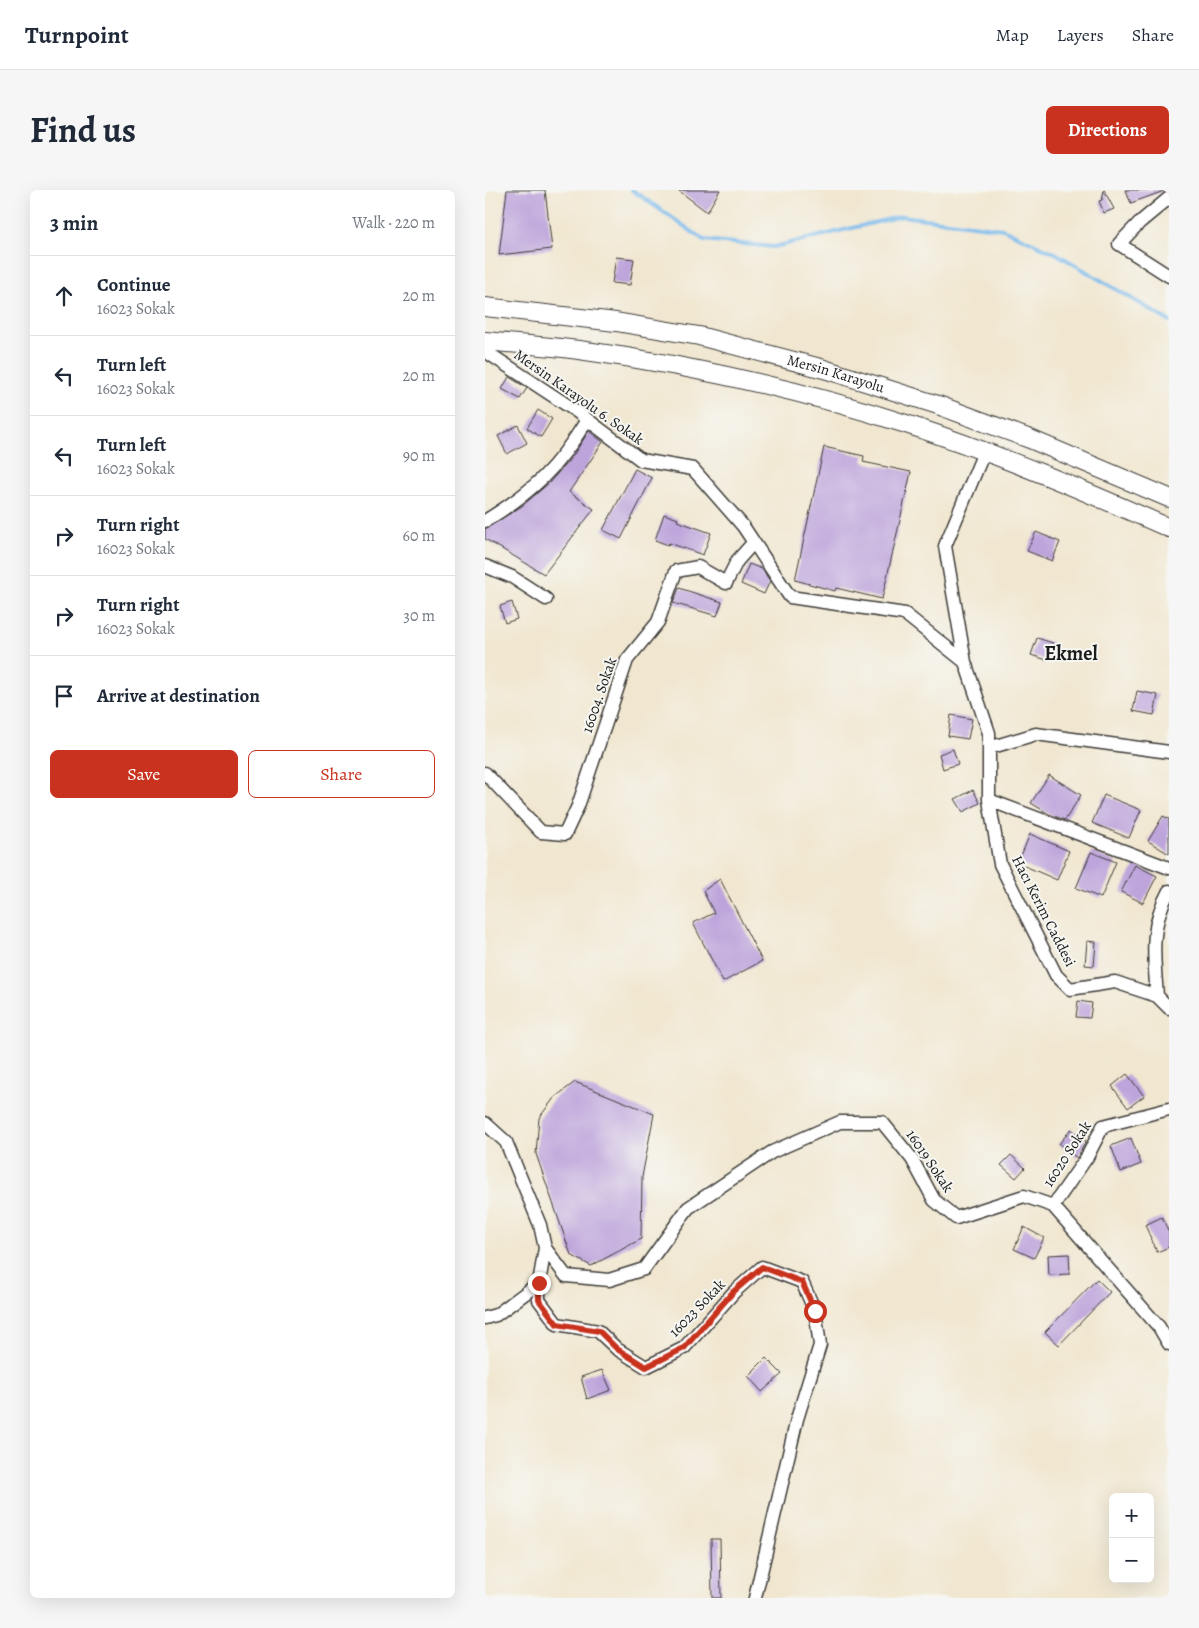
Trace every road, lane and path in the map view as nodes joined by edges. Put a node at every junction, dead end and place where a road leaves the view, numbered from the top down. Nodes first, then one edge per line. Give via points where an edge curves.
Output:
1 (1169, 198) edge
2 (1169, 276) edge
3 (485, 306) edge
4 (486, 352) edge
5 (587, 420) junction
6 (984, 452) junction
7 (1169, 498) edge
8 (485, 521) edge
9 (1169, 528) edge
10 (753, 543) junction
11 (485, 566) edge
12 (546, 599) dead end
13 (965, 662) junction
14 (989, 748) junction
15 (1169, 752) edge
16 (485, 773) edge
17 (989, 800) junction
18 (1169, 868) edge
19 (1169, 891) edge
20 (1157, 996) junction
21 (1169, 1008) edge
22 (1169, 1110) edge
23 (485, 1124) edge
24 (1053, 1206) junction
25 (545, 1248) junction
26 (539, 1283) junction
27 (485, 1318) edge
28 (1169, 1344) edge
29 (755, 1598) edge

1 - 2 street via 1119,244
3 - 7 highway, Mersin Karayolu via 699,336 824,369 1021,435
4 - 5 street, Mersin Karayolu 6. Sokak
4 - 6 highway, Mersin Karayolu via 588,352 689,369 795,392 907,424
5 - 8 street via 565,454 531,491
5 - 10 street, Mersin Karayolu 6. Sokak via 641,460 693,469 743,526
6 - 9 highway, Mersin Karayolu
6 - 13 street, Hacı Kerim Caddesi via 945,546
10 - 13 street, Mersin Karayolu 6. Sokak via 789,597 905,614
10 - 16 street, 16004. Sokak via 737,561 726,583 698,567 676,571 658,622 627,660 578,806 565,834 541,832
11 - 12 street via 512,577
13 - 14 street, Hacı Kerim Caddesi via 989,733
14 - 15 street via 1037,734
14 - 17 street, Hacı Kerim Caddesi
17 - 18 street
17 - 20 street, Hacı Kerim Caddesi via 1000,864 1057,975 1070,989 1115,982
19 - 20 street via 1162,903 1152,942
20 - 21 street, Hacı Kerim Caddesi
22 - 24 street, 16020 Sokak via 1103,1126 1087,1157
23 - 25 street via 506,1142 540,1225
24 - 25 street, 16019 Sokak via 1024,1196 956,1218 934,1200 912,1159 882,1122 840,1122 772,1152 688,1208 644,1269 609,1280 567,1276
24 - 28 street, 16019 Sokak via 1159,1327
25 - 26 street, 16023 Sokak
26 - 27 street via 496,1315
26 - 29 street, 16023 Sokak via 539,1300 557,1324 599,1331 617,1349 646,1367 684,1348 733,1292 762,1267 802,1282 815,1311 820,1345 797,1419

